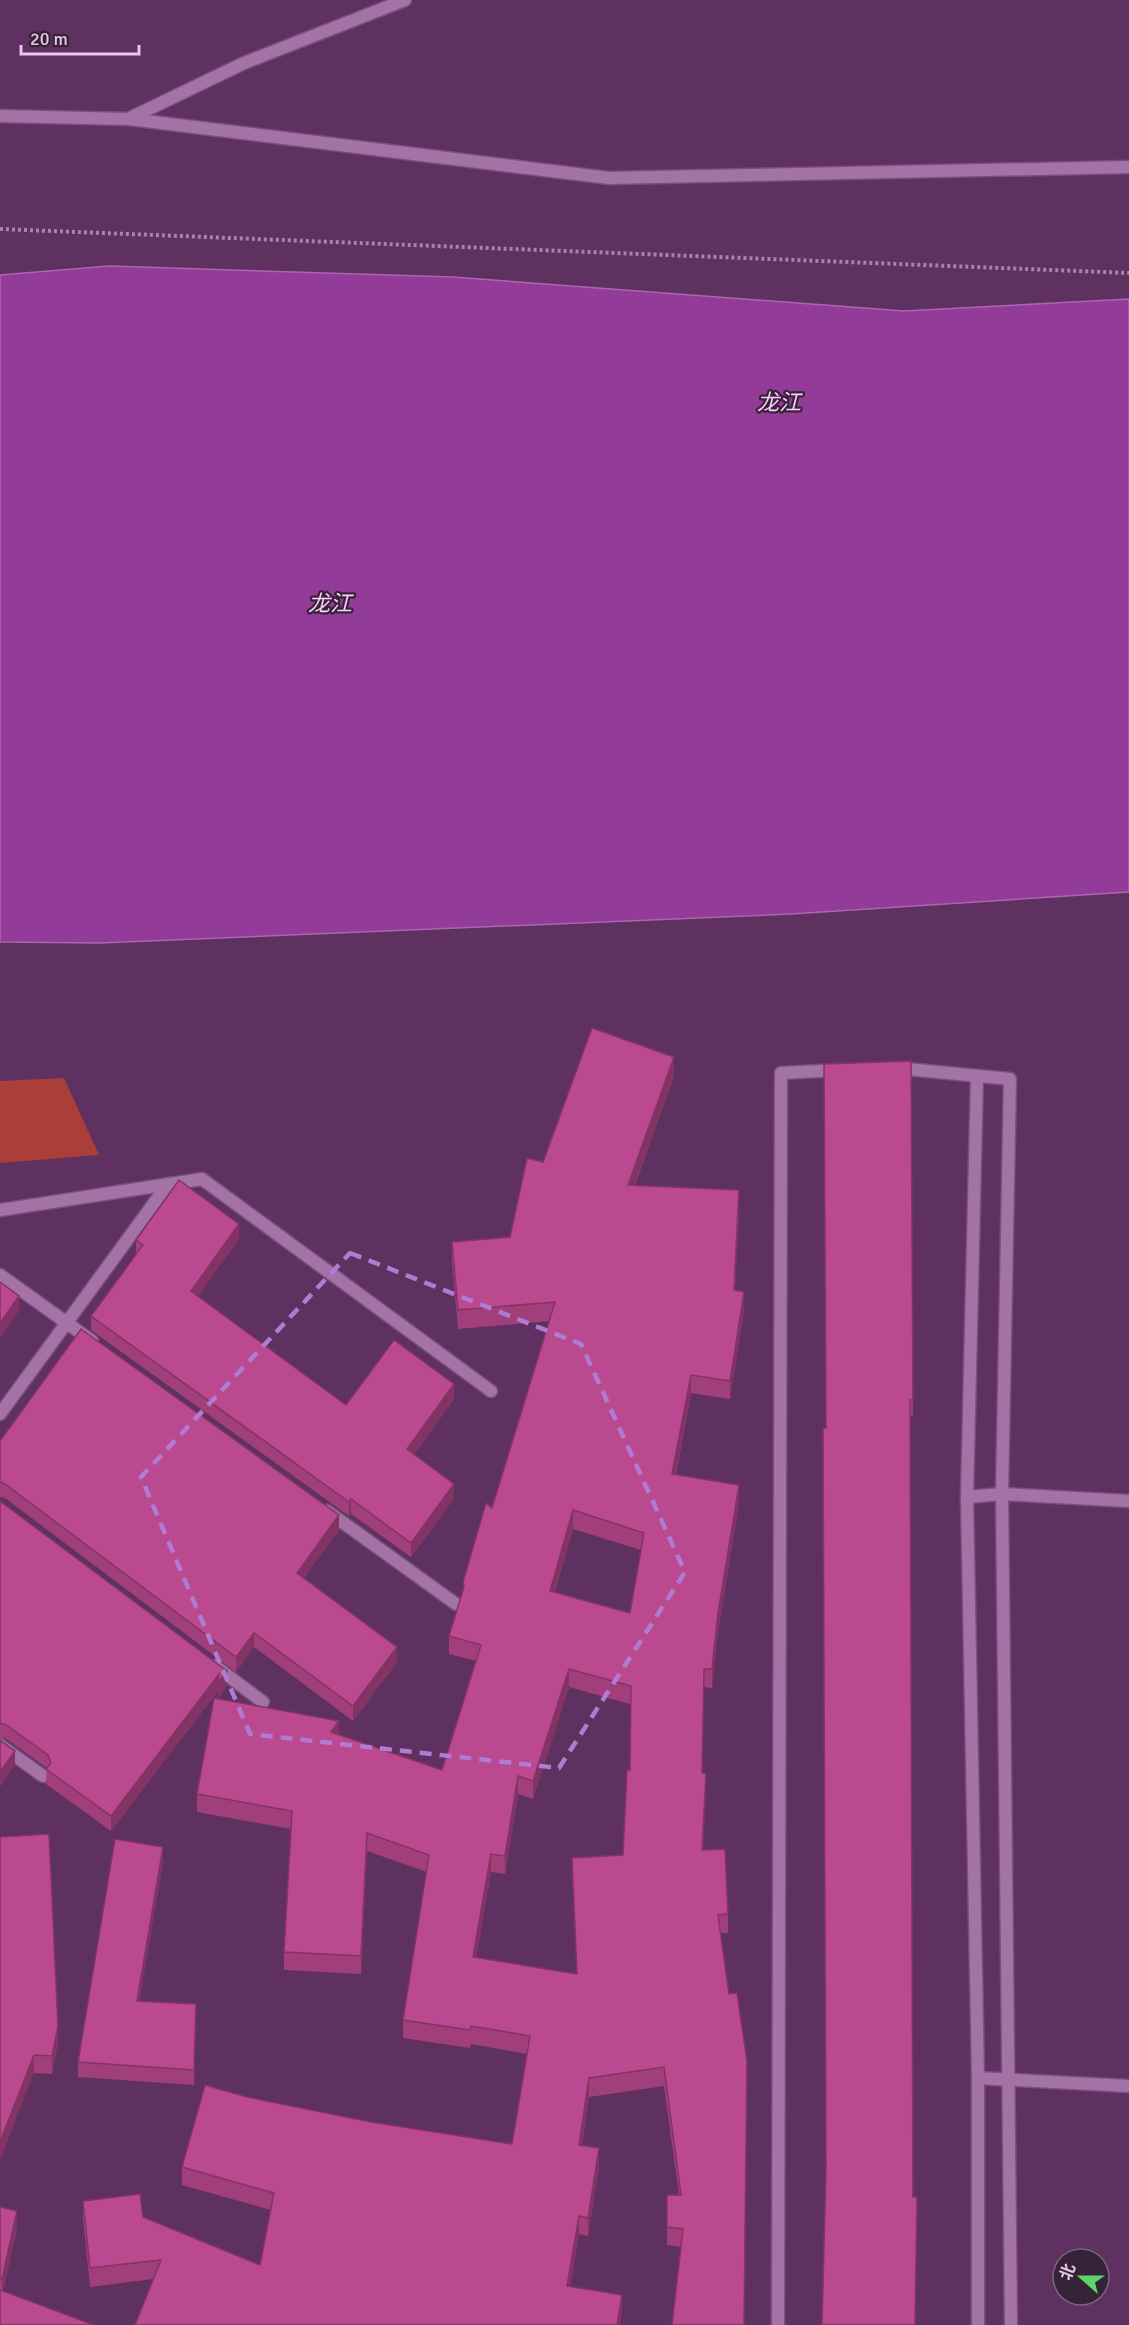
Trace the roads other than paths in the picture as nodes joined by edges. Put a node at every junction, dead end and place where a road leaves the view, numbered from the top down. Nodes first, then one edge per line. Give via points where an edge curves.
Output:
1 (405, 0) edge
2 (0, 116) edge
3 (129, 119) junction
4 (1129, 167) edge
5 (889, 1068) edge
6 (853, 1070) edge
7 (977, 1076) junction
8 (168, 1184) junction
9 (0, 1210) edge
10 (0, 1275) edge
11 (66, 1323) junction
12 (104, 1351) edge
13 (491, 1391) dead end
14 (0, 1414) edge
15 (1002, 1494) junction
16 (967, 1497) junction
17 (313, 1501) edge
18 (1129, 1501) edge
19 (456, 1604) edge
20 (207, 1660) edge
21 (263, 1702) dead end
22 (0, 1744) edge
23 (43, 1776) dead end
24 (978, 2078) junction
25 (1007, 2078) junction
26 (1129, 2086) edge
27 (778, 2325) edge
28 (978, 2325) edge
29 (1011, 2325) edge

1 - 3 street via 244,63
2 - 3 street
3 - 4 street via 609,178
5 - 7 street
6 - 27 street via 781,1073
7 - 15 street via 1010,1079
7 - 16 street
8 - 9 street
8 - 11 street
8 - 13 street via 202,1179
10 - 11 street
11 - 12 street
11 - 14 street
15 - 16 street
15 - 18 street
15 - 25 street
16 - 24 street
17 - 19 street
20 - 21 street
22 - 23 street
24 - 25 street
24 - 28 street
25 - 26 street
25 - 29 street

